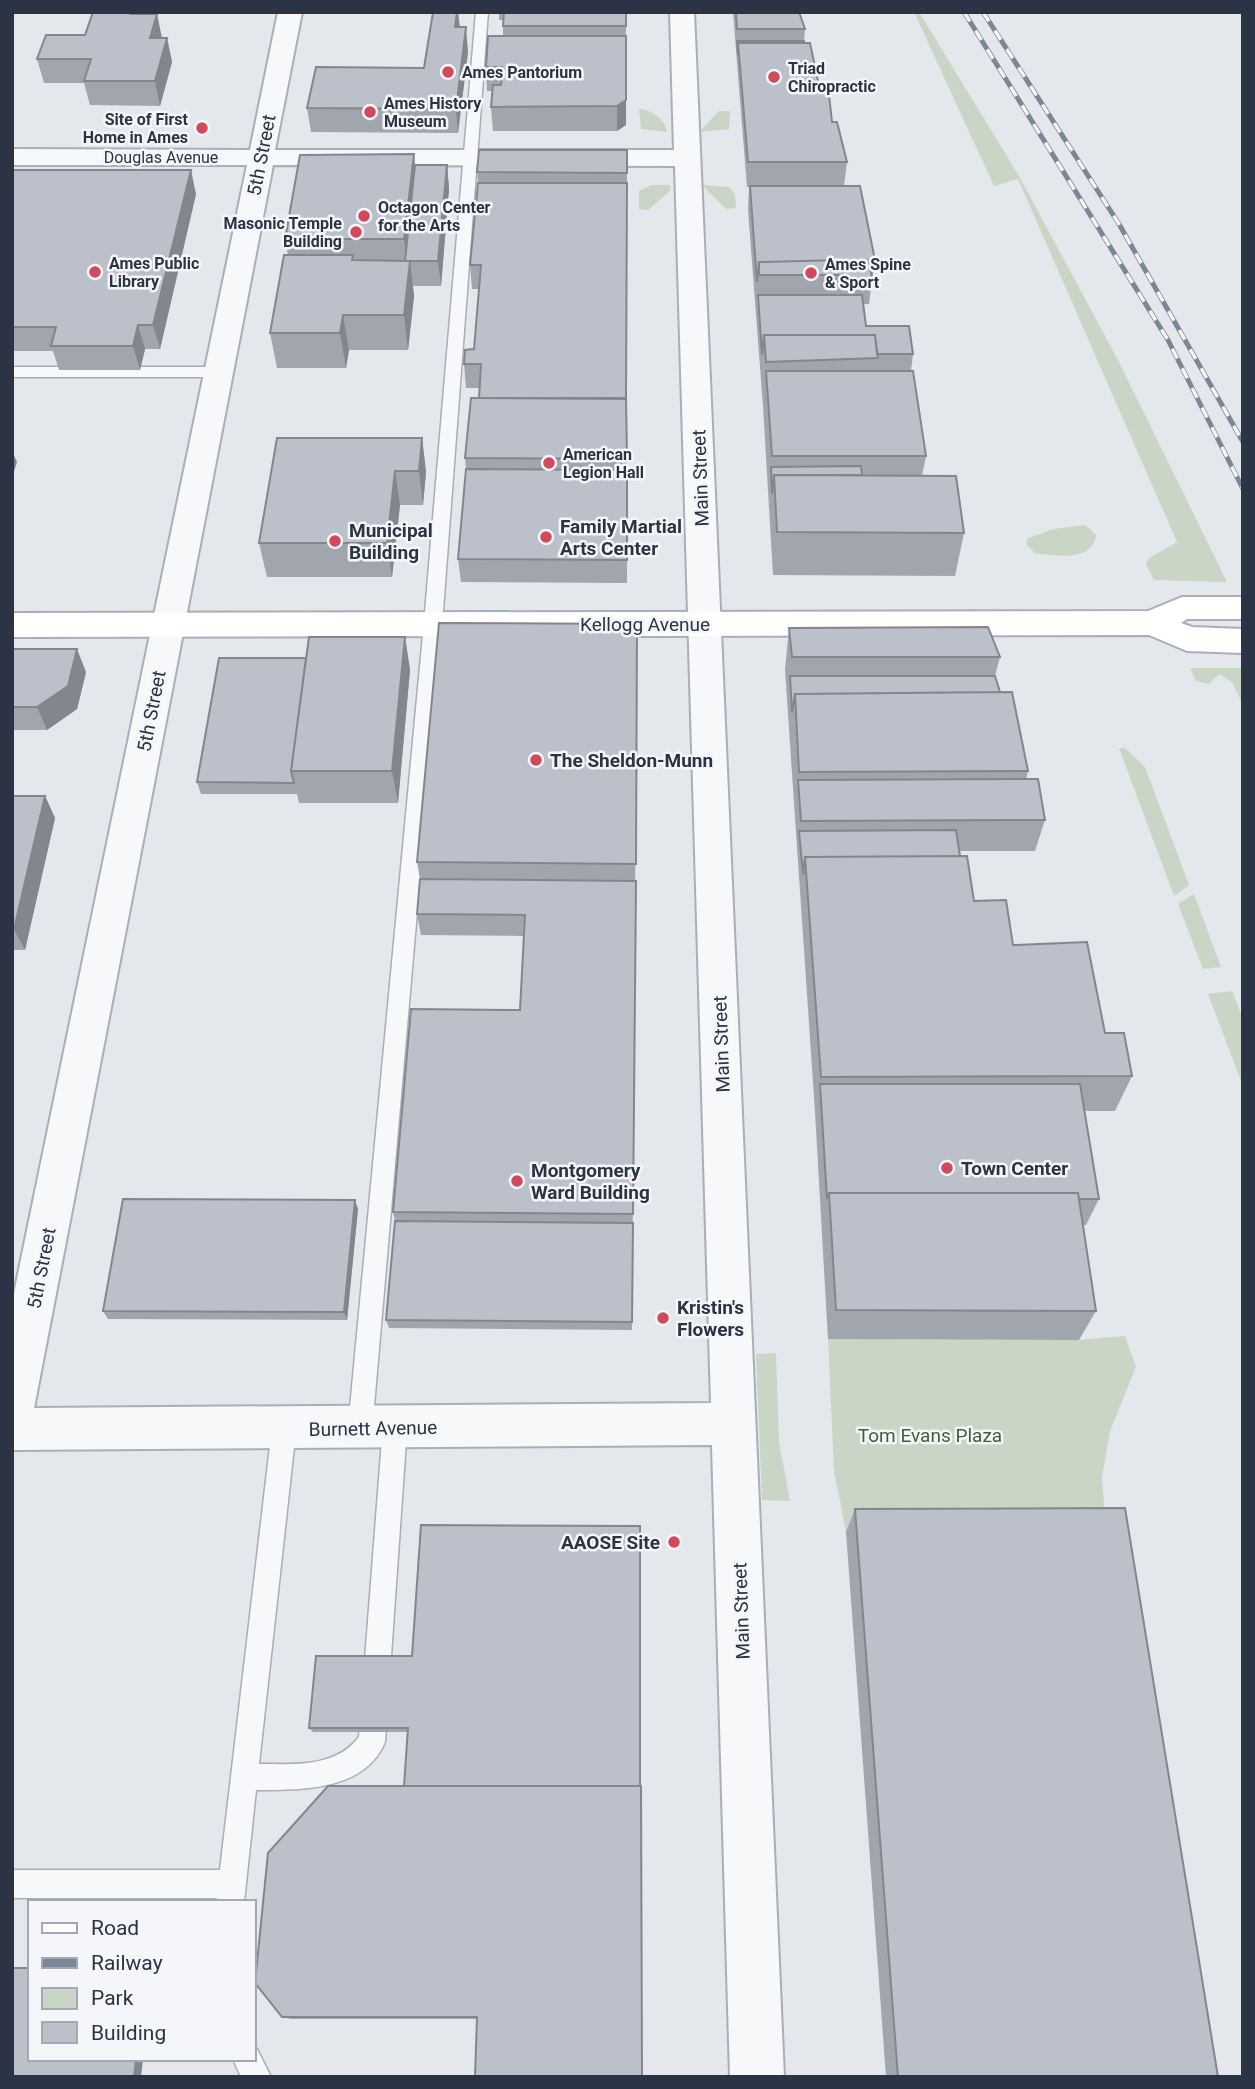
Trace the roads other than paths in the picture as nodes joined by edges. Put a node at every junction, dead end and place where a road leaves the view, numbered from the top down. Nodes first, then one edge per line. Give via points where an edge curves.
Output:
1 (290, 12) edge
2 (482, 12) edge
3 (681, 12) edge
4 (12, 157) edge
5 (471, 157) junction
6 (261, 158) junction
7 (687, 158) junction
8 (12, 372) edge
9 (219, 372) junction
10 (1243, 608) edge
11 (1153, 623) junction
12 (433, 624) junction
13 (705, 624) junction
14 (12, 625) edge
15 (169, 625) junction
16 (1243, 640) edge
17 (12, 1410) edge
18 (734, 1424) junction
19 (378, 1428) junction
20 (12, 1429) edge
21 (284, 1429) junction
22 (245, 1777) junction
23 (12, 1884) edge
24 (231, 1893) edge
25 (248, 2061) edge
26 (257, 2077) edge
27 (757, 2077) edge

1 - 6 street, 5th Street
2 - 5 lane
3 - 7 street, Main Street
4 - 6 street, Douglas Avenue
5 - 6 street, Douglas Avenue
5 - 7 street, Douglas Avenue
5 - 12 lane
6 - 9 street, 5th Street
7 - 13 street, Main Street
8 - 9 lane
9 - 15 street, 5th Street
10 - 11 street, Kellogg Avenue via 1182,608
11 - 13 street, Kellogg Avenue
11 - 16 street, Kellogg Avenue via 1187,639
12 - 13 street, Kellogg Avenue
12 - 15 street, Kellogg Avenue
12 - 19 lane
13 - 18 street, Main Street
14 - 15 street, Kellogg Avenue
15 - 17 street, 5th Street
18 - 19 street, Burnett Avenue
18 - 27 street, Main Street
19 - 21 street, Burnett Avenue
19 - 22 lane via 372,1742 358,1760 312,1777
20 - 21 street, Burnett Avenue
21 - 22 lane
22 - 24 lane
23 - 24 lane
25 - 26 lane

